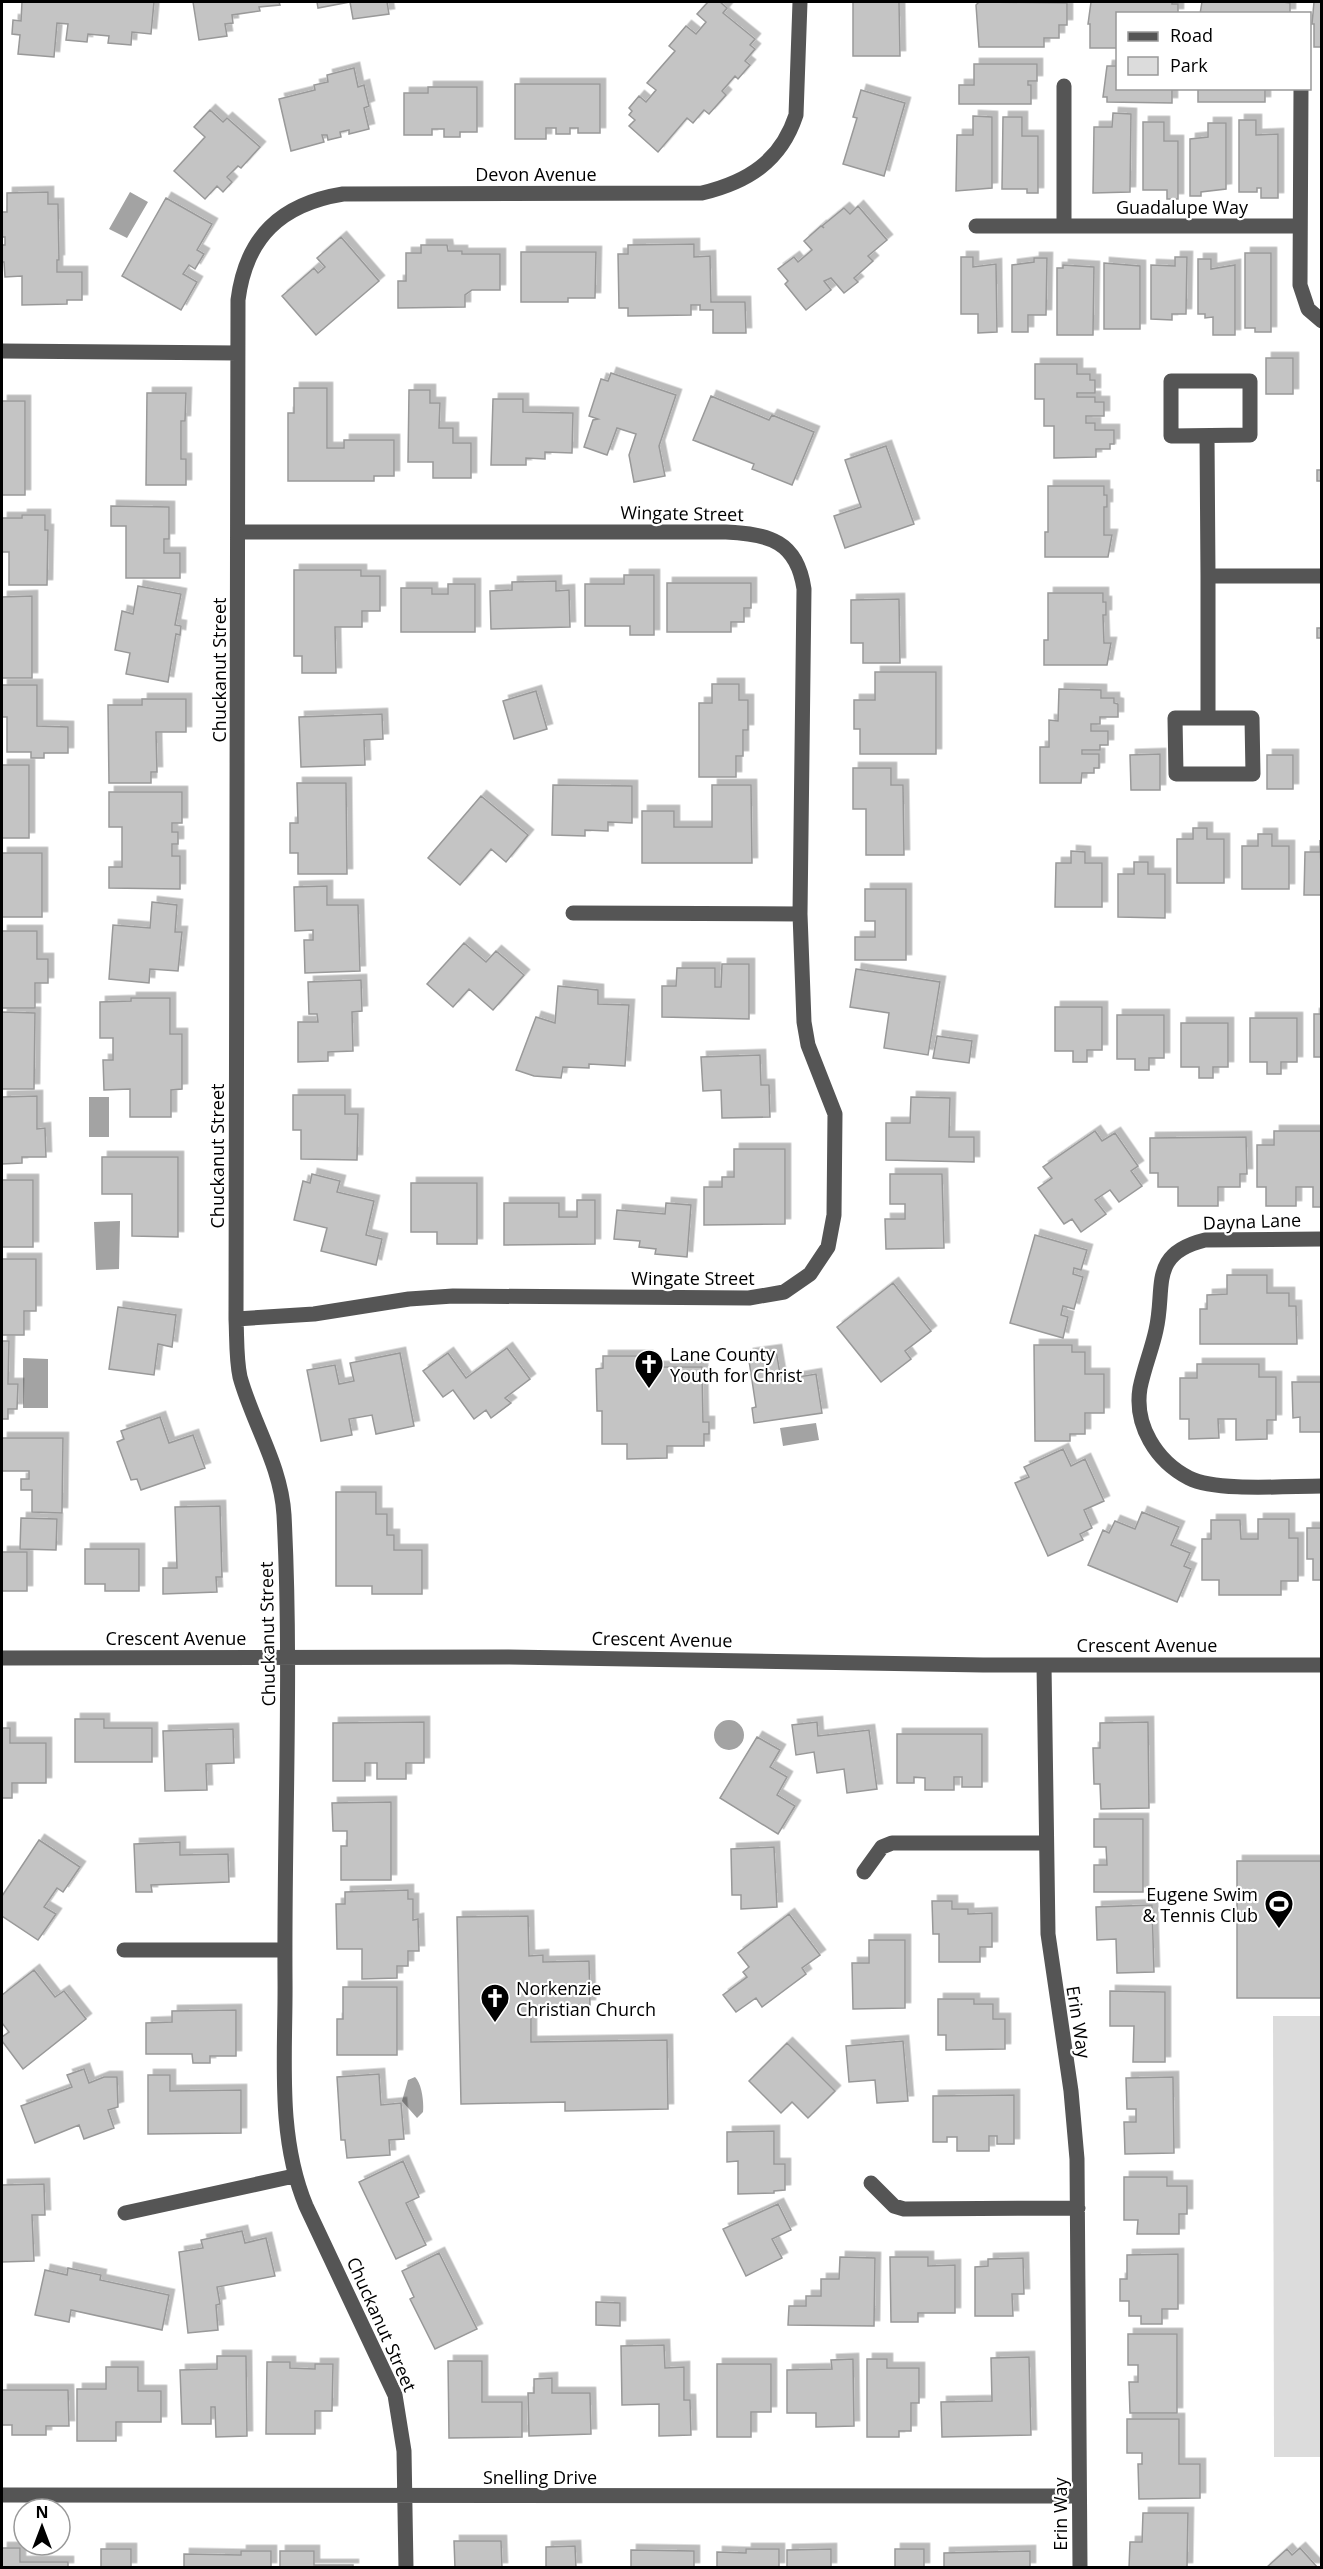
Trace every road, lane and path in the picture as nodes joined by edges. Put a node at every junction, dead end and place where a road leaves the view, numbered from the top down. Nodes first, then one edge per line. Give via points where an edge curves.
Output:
1 (801, 2) edge
2 (1064, 86) dead end
3 (1301, 90) edge
4 (976, 226) dead end
5 (1064, 226) junction
6 (1300, 226) junction
7 (1322, 321) edge
8 (2, 351) edge
9 (238, 354) junction
10 (1208, 436) junction
11 (239, 532) junction
12 (1208, 576) junction
13 (1322, 576) edge
14 (1208, 718) junction
15 (573, 913) dead end
16 (800, 914) junction
17 (1322, 1239) edge
18 (236, 1319) junction
19 (1322, 1486) edge
20 (2, 1658) edge
21 (288, 1658) junction
22 (1044, 1665) junction
23 (1322, 1665) edge
24 (1044, 1843) junction
25 (864, 1872) dead end
26 (124, 1950) dead end
27 (285, 1950) junction
28 (294, 2176) junction
29 (871, 2183) dead end
30 (1078, 2208) junction
31 (125, 2212) dead end
32 (2, 2495) edge
33 (1079, 2496) junction
34 (405, 2497) junction
35 (406, 2568) edge
36 (1080, 2568) edge

1 - 9 street, Devon Avenue via 796,115 775,155 748,178 702,193 343,194 319,198 278,219 266,230 246,262 238,300
2 - 5 street
3 - 6 street
4 - 5 street, Guadalupe Way
5 - 6 street, Guadalupe Way
6 - 7 street via 1301,293 1308,309
8 - 9 street
9 - 11 street, Chuckanut Street
10 - 10 street via 1250,435 1250,381 1171,381 1171,436
10 - 12 street
11 - 16 street, Wingate Street via 726,532 768,537 782,545 800,568 804,589
11 - 18 street, Chuckanut Street
12 - 13 street
12 - 14 street
14 - 14 street via 1175,718 1176,774 1253,774 1252,718
15 - 16 street
16 - 18 street, Wingate Street via 805,1038 832,1103 835,1125 832,1229 820,1262 799,1283 784,1292 749,1298 453,1296 314,1314
17 - 19 street, Dayna Lane via 1205,1240 1191,1243 1170,1257 1160,1279 1157,1327 1139,1402 1144,1428 1155,1450 1190,1479 1217,1485
18 - 21 street, Chuckanut Street via 240,1376 282,1495
20 - 21 street, Crescent Avenue
21 - 22 street, Crescent Avenue via 509,1657
21 - 27 street, Chuckanut Street
22 - 23 street, Crescent Avenue
22 - 24 street, Erin Way
24 - 25 street via 892,1843 882,1847
24 - 30 street, Erin Way via 1050,1959 1072,2102
26 - 27 street
27 - 28 street, Chuckanut Street via 286,2126
28 - 31 street
28 - 34 street, Chuckanut Street via 393,2389 403,2436
29 - 30 street via 894,2206 904,2209
30 - 33 street, Erin Way
32 - 34 street, Snelling Drive
33 - 34 street, Snelling Drive
33 - 36 street, Erin Way
34 - 35 street, Chuckanut Street

